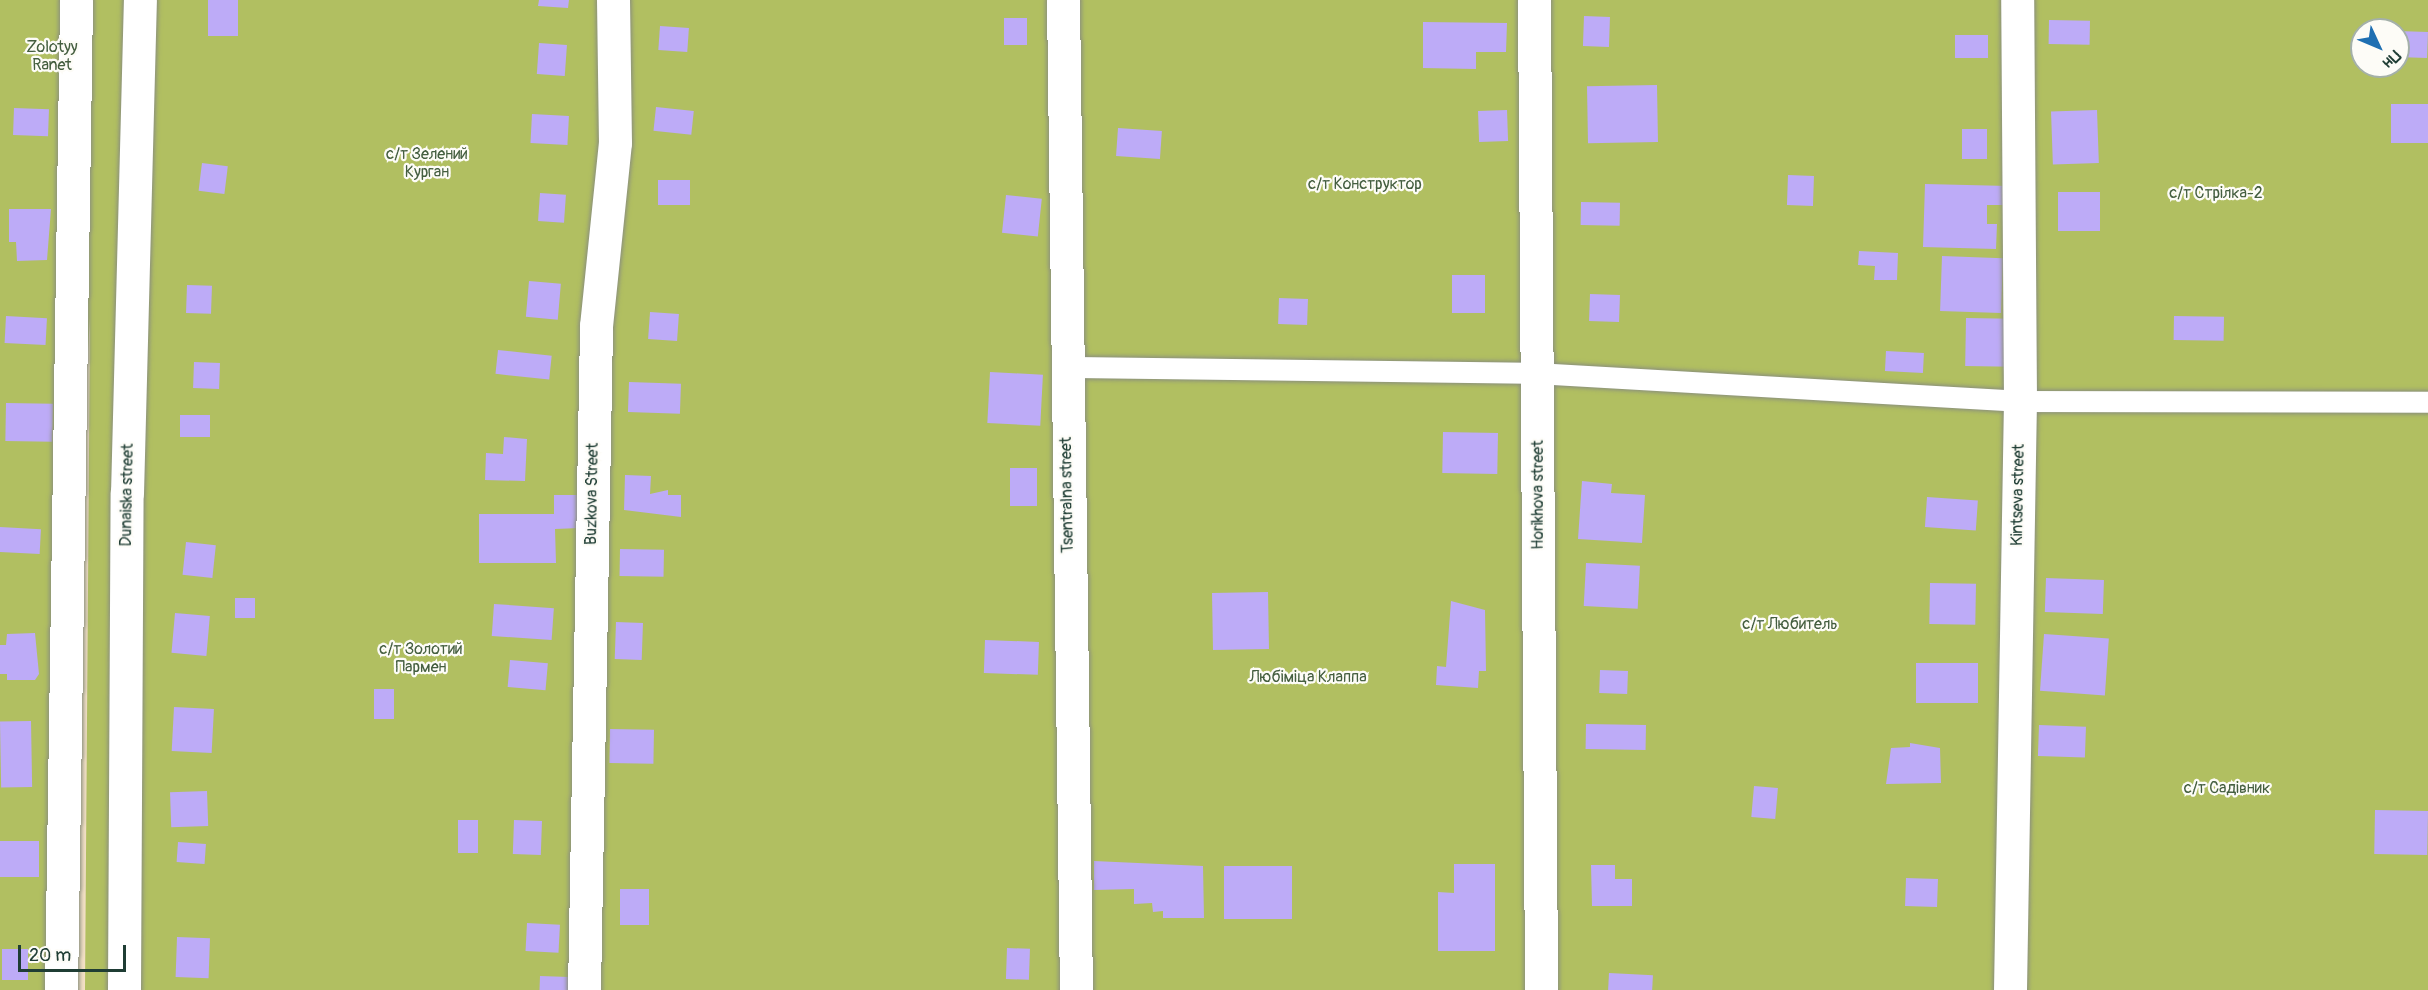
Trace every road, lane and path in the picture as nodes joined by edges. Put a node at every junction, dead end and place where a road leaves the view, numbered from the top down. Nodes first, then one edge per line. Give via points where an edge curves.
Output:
1 (76, 0) edge
2 (140, 0) edge
3 (613, 0) edge
4 (1063, 0) edge
5 (1534, 0) edge
6 (2017, 0) edge
7 (1065, 367) junction
8 (1537, 374) junction
9 (2020, 401) junction
10 (2428, 402) edge
11 (62, 990) edge
12 (124, 990) edge
13 (584, 990) edge
14 (1076, 990) edge
15 (1541, 990) edge
16 (2010, 990) edge

1 - 11 street
2 - 12 street, Dunaiska street via 127,493
3 - 13 street, Buzkova Street via 615,143 596,326
4 - 7 street, Tsentralna street
5 - 8 street, Horikhova street
6 - 9 street, Kintseva street
7 - 8 lane
7 - 14 street, Tsentralna street
8 - 9 lane
8 - 15 street, Horikhova street
9 - 10 lane
9 - 16 street, Kintseva street

